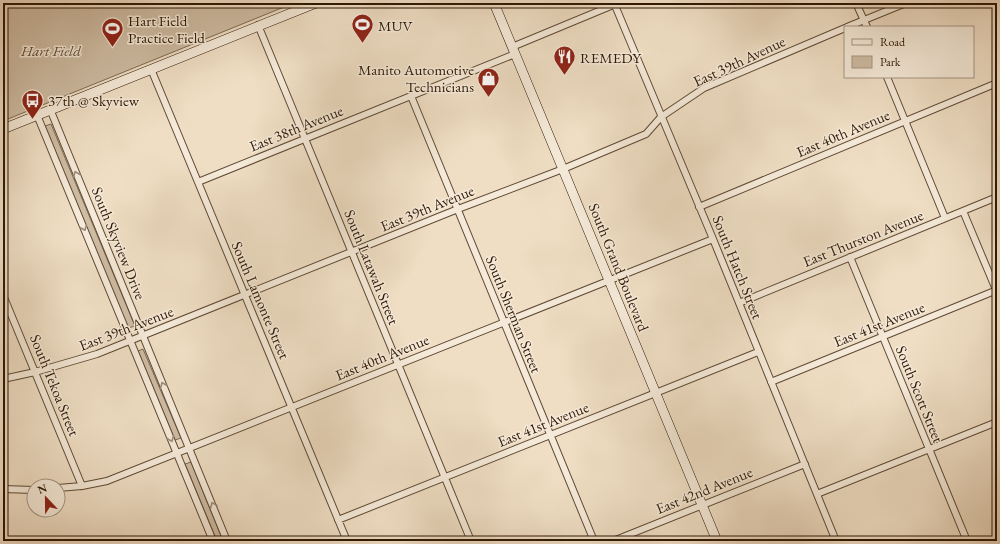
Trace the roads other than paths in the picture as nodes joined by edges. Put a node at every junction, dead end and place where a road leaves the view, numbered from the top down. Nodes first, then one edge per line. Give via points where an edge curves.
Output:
1 (316, 3) edge
2 (494, 3) edge
3 (856, 3) edge
4 (906, 3) edge
5 (616, 4) edge
6 (864, 20) junction
7 (258, 25) junction
8 (850, 26) edge
9 (867, 26) edge
10 (844, 29) edge
11 (513, 50) junction
12 (151, 69) junction
13 (887, 78) edge
14 (997, 83) edge
15 (411, 96) junction
16 (50, 109) junction
17 (37, 115) junction
18 (661, 116) junction
19 (905, 120) junction
20 (3, 128) edge
21 (305, 139) junction
22 (563, 169) junction
23 (198, 182) junction
24 (997, 197) edge
25 (699, 207) junction
26 (458, 210) junction
27 (963, 211) junction
28 (945, 218) junction
29 (713, 239) junction
30 (352, 252) junction
31 (850, 257) junction
32 (609, 280) junction
33 (997, 291) edge
34 (3, 295) edge
35 (245, 295) junction
36 (739, 303) junction
37 (503, 322) junction
38 (143, 336) junction
39 (883, 337) junction
40 (131, 341) junction
41 (758, 352) junction
42 (399, 365) junction
43 (35, 372) junction
44 (3, 379) edge
45 (771, 382) junction
46 (655, 392) junction
47 (291, 407) junction
48 (997, 422) edge
49 (550, 435) junction
50 (190, 449) junction
51 (929, 449) junction
52 (177, 454) junction
53 (805, 464) junction
54 (445, 477) junction
55 (82, 486) junction
56 (66, 487) edge
57 (3, 489) edge
58 (26, 490) edge
59 (817, 494) junction
60 (702, 505) junction
61 (338, 520) junction
62 (213, 541) edge
63 (227, 541) edge
64 (347, 541) edge
65 (472, 541) edge
66 (594, 541) edge
67 (613, 541) edge
68 (717, 541) edge
69 (836, 541) edge
70 (967, 541) edge

1 - 7 main road
2 - 11 main road, South Grand Boulevard
3 - 6 street
4 - 6 street, East 39th Avenue
5 - 11 street, East 38th Avenue
5 - 18 street, South Hatch Street
6 - 8 street, East 39th Avenue
6 - 9 street
7 - 12 main road
7 - 21 street, South Latawah Street
10 - 18 street, East 39th Avenue via 704,88
11 - 15 street, East 38th Avenue
11 - 22 main road, South Grand Boulevard
12 - 16 main road
12 - 23 street, South Lamonte Street
13 - 19 street
14 - 19 street, East 40th Avenue
15 - 21 street, East 38th Avenue
15 - 26 street, South Sherman Street
16 - 17 main road
38 -> 16 street, South Skyview Drive
17 - 20 main road
17 -> 40 street, South Skyview Drive
18 - 22 street, East 39th Avenue via 646,134
18 - 25 street, South Hatch Street
19 - 25 street, East 40th Avenue
19 - 28 street
21 - 23 street, East 38th Avenue
21 - 30 street, South Latawah Street
22 - 26 street, East 39th Avenue
22 - 32 main road, South Grand Boulevard
23 - 35 street, South Lamonte Street
24 - 27 street, East Thurston Avenue
25 - 29 street, South Hatch Street
26 - 30 street, East 39th Avenue
26 - 37 street, South Sherman Street
27 - 28 street, East Thurston Avenue
27 - 33 street
28 - 31 street, East Thurston Avenue
29 - 32 street, East 40th Avenue
29 - 36 street, South Hatch Street
30 - 35 street, East 39th Avenue
30 - 42 street, South Latawah Street
31 - 36 street, East Thurston Avenue
31 - 39 street, South Scott Street
32 - 37 street, East 40th Avenue
32 - 46 main road, South Grand Boulevard
33 - 39 street, East 41st Avenue
34 - 43 street, South Tekoa Street
35 - 38 street, East 39th Avenue
35 - 47 street, South Lamonte Street
36 - 41 street, South Hatch Street
37 - 42 street, East 40th Avenue
37 - 49 street, South Sherman Street
38 - 40 street, East 39th Avenue
50 -> 38 street, South Skyview Drive
39 - 45 street, East 41st Avenue
39 - 51 street, South Scott Street
40 - 43 street, East 39th Avenue via 85,358
40 -> 52 street, South Skyview Drive
41 - 45 street, South Hatch Street
41 - 46 street, East 41st Avenue
42 - 47 street, East 40th Avenue
42 - 54 street, South Latawah Street
43 - 44 street, East 39th Avenue
43 - 55 street, South Tekoa Street
45 - 53 street, South Hatch Street
46 - 49 street, East 41st Avenue
46 - 60 main road, South Grand Boulevard
47 - 50 street, East 40th Avenue
47 - 61 street, South Lamonte Street
48 - 51 street
49 - 54 street, East 41st Avenue
49 - 66 street, South Sherman Street
50 - 52 street, East 40th Avenue
63 -> 50 street, South Skyview Drive
51 - 59 street
51 - 70 street, South Scott Street
52 - 55 street, East 40th Avenue via 107,481
52 - 62 street, South Skyview Drive
53 - 59 street, South Hatch Street
53 - 60 street, East 42nd Avenue
54 - 61 street, East 41st Avenue
54 - 65 street, South Latawah Street
55 - 56 street, East 40th Avenue
57 - 58 street
59 - 69 street, South Hatch Street
60 - 67 street, East 42nd Avenue
60 - 68 main road, South Grand Boulevard
61 - 64 street, South Lamonte Street

